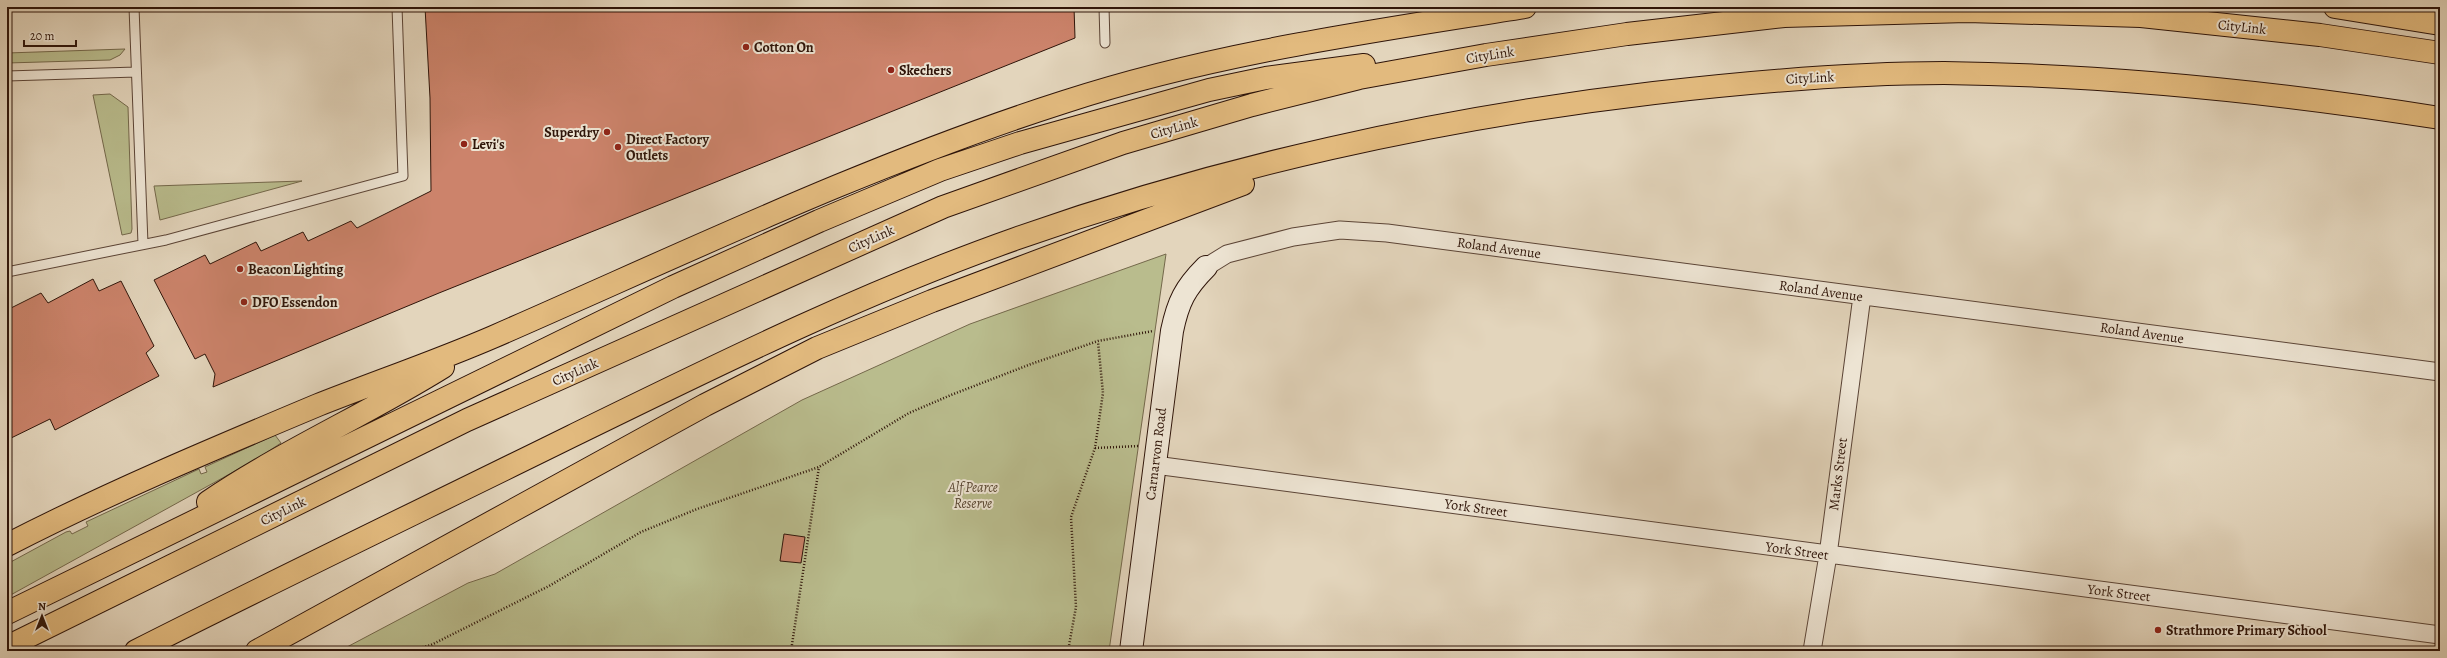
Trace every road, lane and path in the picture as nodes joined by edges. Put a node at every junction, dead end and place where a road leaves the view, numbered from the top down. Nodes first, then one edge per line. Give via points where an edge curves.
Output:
1 (134, 7) edge
2 (397, 7) edge
3 (1104, 7) edge
4 (1525, 7) edge
5 (2335, 7) edge
6 (2440, 24) edge
7 (1106, 43) dead end
8 (2440, 53) edge
9 (1486, 55) junction
10 (136, 72) junction
11 (7, 76) edge
12 (2440, 118) edge
13 (1343, 147) junction
14 (143, 244) junction
15 (1206, 267) joint
16 (7, 272) edge
17 (1862, 296) junction
18 (1172, 331) junction
19 (488, 339) junction
20 (1098, 341) junction
21 (2440, 372) edge
22 (1094, 448) junction
23 (1156, 455) junction
24 (819, 467) junction
25 (156, 540) junction
26 (7, 546) edge
27 (1828, 555) junction
28 (7, 612) edge
29 (2440, 635) edge
30 (7, 647) edge
31 (136, 651) edge
32 (257, 651) edge
33 (408, 651) edge
34 (791, 651) edge
35 (1068, 651) edge
36 (1131, 651) edge
37 (1812, 651) edge

1 - 10 lane
2 - 14 lane via 404,176 278,211
3 - 7 lane
4 - 19 highway via 1269,48 1207,61 1064,101 976,132 783,207
5 - 6 highway
8 - 9 highway, CityLink via 2320,35 2141,16 1967,11 1784,16 1627,34
9 - 25 highway via 1333,68 1209,90 1020,143 940,170 673,287
9 - 30 highway, CityLink via 1359,78 1252,105 1123,143 943,207 467,420
10 - 11 lane
10 - 14 lane
12 - 13 highway, CityLink via 2330,101 2187,84 2064,76 1940,73 1747,82 1606,99 1465,120
13 - 31 highway, CityLink via 1229,175 1120,206 1015,239 898,285 782,334
13 - 32 highway via 932,301 817,348 705,405
14 - 16 lane
15 - 17 street, Roland Avenue via 1227,254 1248,248 1340,230
15 - 18 street, Carnarvon Road via 1189,284 1180,300
17 - 21 street, Roland Avenue
17 - 27 street, Marks Street
18 - 20 path via 1142,332
18 - 23 street, Carnarvon Road
19 - 25 highway via 414,385 256,471
19 - 26 highway via 319,405 107,497
20 - 22 path via 1103,393
20 - 24 path via 1031,364 909,413
22 - 23 path
22 - 35 path via 1071,517 1076,607
23 - 27 street, York Street
23 - 36 street, Carnarvon Road
24 - 33 path via 697,509 641,532 549,586 431,645
24 - 34 path
25 - 28 highway
27 - 29 street, York Street
27 - 37 street, Marks Street

